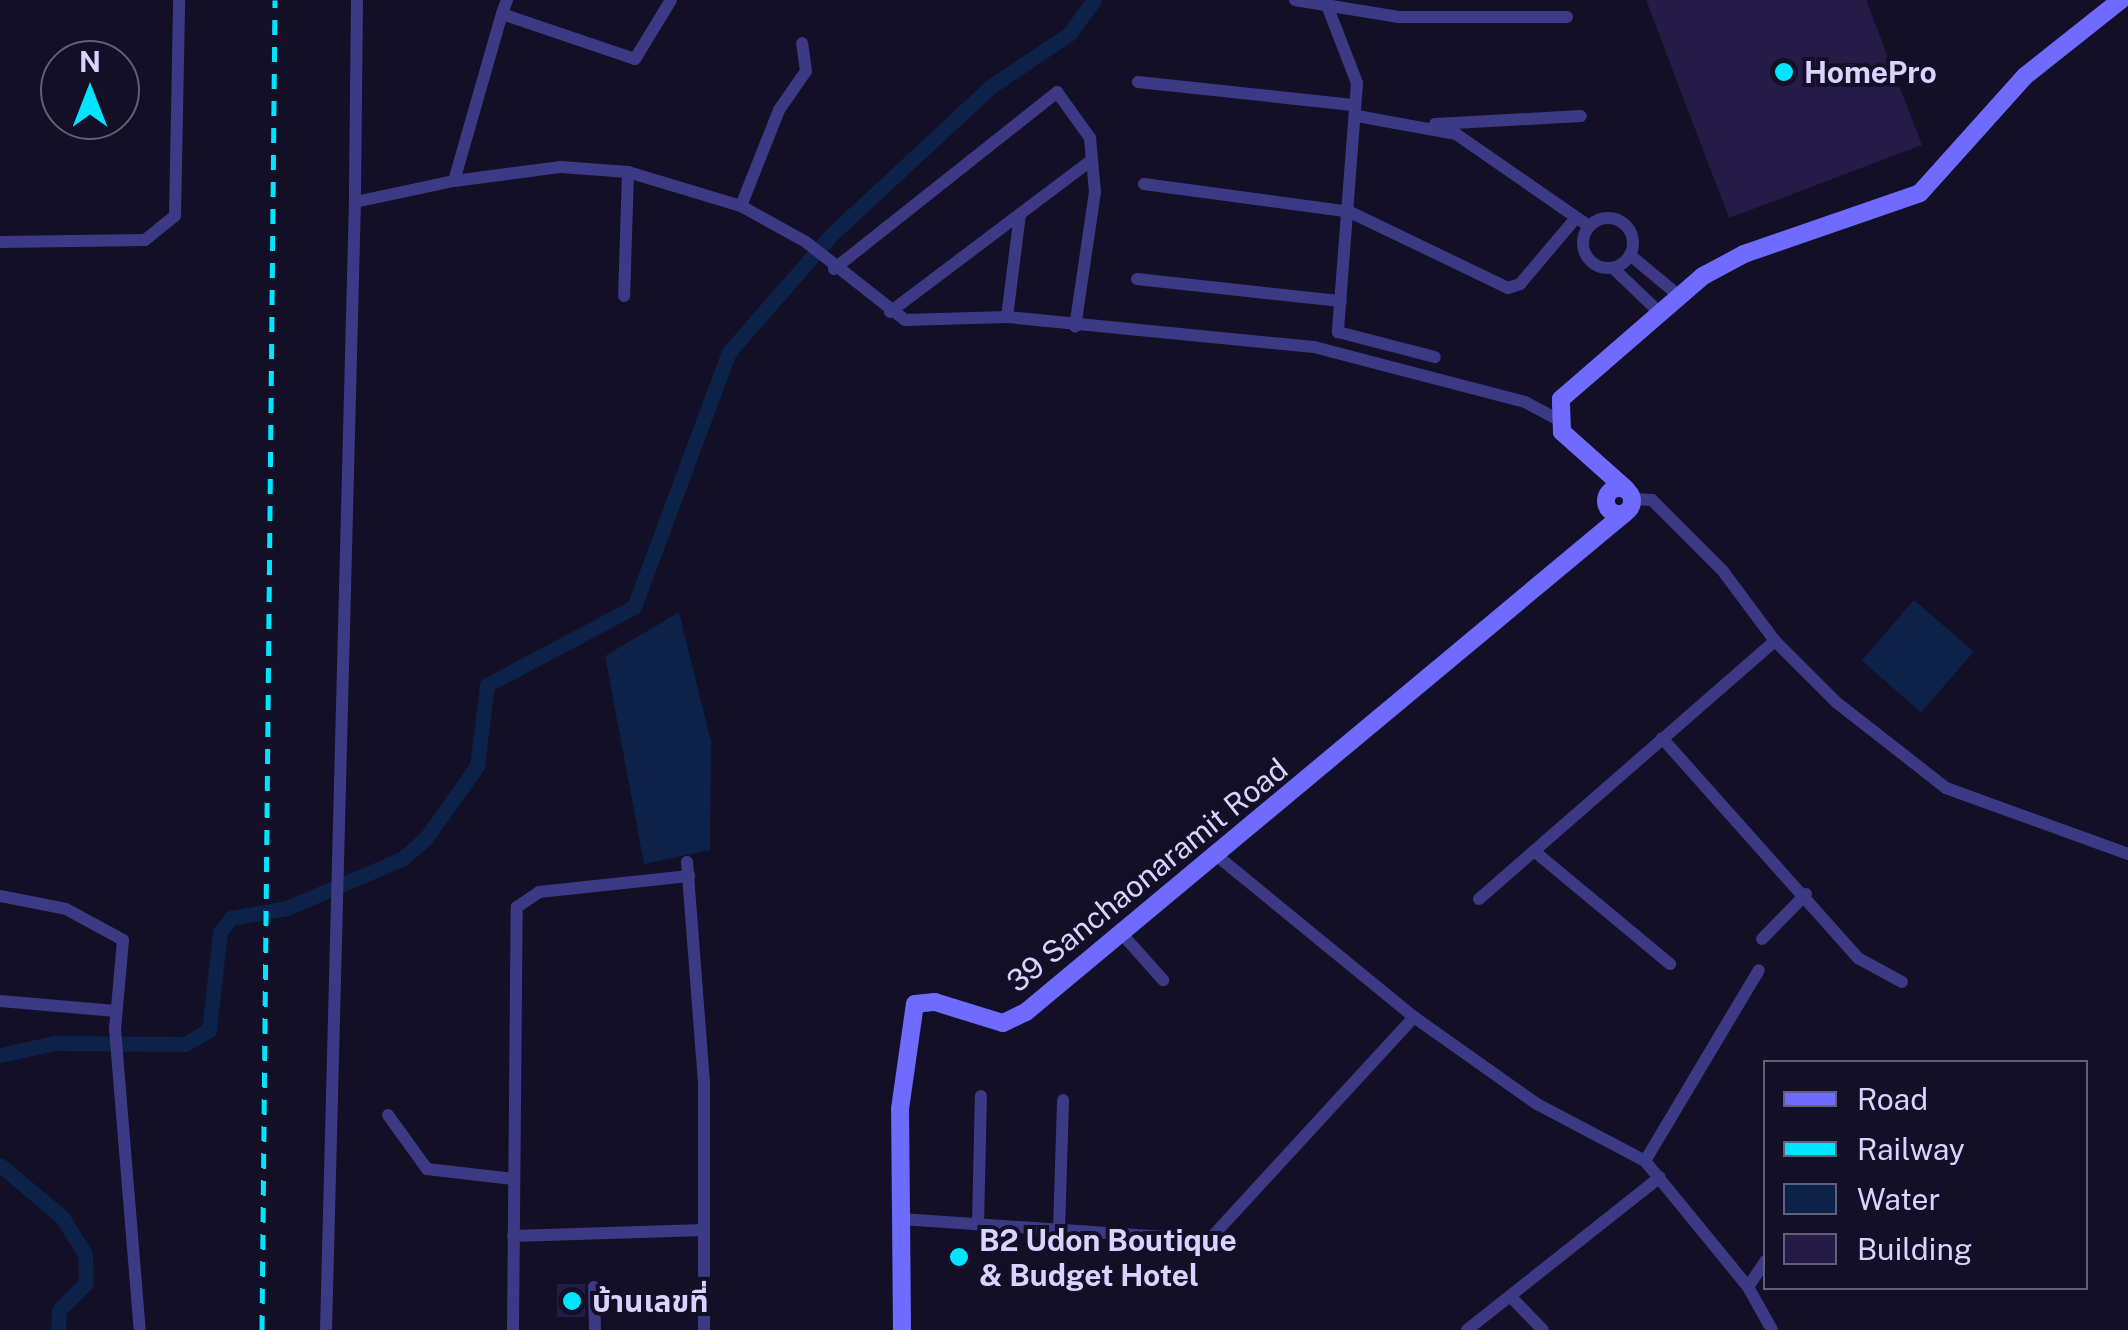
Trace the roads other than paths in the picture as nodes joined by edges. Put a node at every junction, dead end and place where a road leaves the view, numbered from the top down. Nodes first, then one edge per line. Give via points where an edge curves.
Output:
1 (179, 0) edge
2 (356, 0) edge
3 (507, 0) edge
4 (671, 0) edge
5 (1295, 0) edge
6 (2121, 0) edge
7 (1325, 2) edge
8 (502, 14) junction
9 (1567, 17) dead end
10 (802, 43) dead end
11 (1138, 82) dead end
12 (1356, 110) junction
13 (1582, 116) dead end
14 (1418, 126) junction
15 (1092, 160) junction
16 (628, 172) junction
17 (454, 181) junction
18 (1144, 184) dead end
19 (354, 202) junction
20 (741, 206) junction
21 (1350, 212) junction
22 (1020, 214) junction
23 (1576, 218) junction
24 (1590, 226) junction
25 (0, 242) edge
26 (1630, 255) junction
27 (831, 267) junction
28 (1613, 268) junction
29 (1137, 279) dead end
30 (1678, 295) junction
31 (624, 296) dead end
32 (1341, 301) junction
33 (1658, 311) junction
34 (890, 312) junction
35 (1007, 317) junction
36 (1075, 328) junction
37 (1435, 357) dead end
38 (1558, 419) junction
39 (1620, 501) junction
40 (1774, 641) junction
41 (1662, 738) junction
42 (1534, 850) junction
43 (2128, 854) edge
44 (1216, 855) junction
45 (1806, 894) junction
46 (0, 896) edge
47 (1479, 900) dead end
48 (1122, 934) junction
49 (1762, 939) dead end
50 (1670, 964) dead end
51 (1760, 970) dead end
52 (1163, 980) dead end
53 (1902, 982) dead end
54 (0, 1002) edge
55 (116, 1011) junction
56 (1414, 1017) junction
57 (981, 1096) dead end
58 (1063, 1100) dead end
59 (388, 1115) dead end
60 (1644, 1161) junction
61 (1660, 1177) junction
62 (513, 1179) junction
63 (901, 1218) junction
64 (978, 1224) junction
65 (704, 1230) junction
66 (1059, 1230) junction
67 (513, 1236) junction
68 (1763, 1264) edge
69 (594, 1287) dead end
70 (1748, 1287) junction
71 (1510, 1296) junction
72 (140, 1330) edge
73 (326, 1330) edge
74 (513, 1330) edge
75 (595, 1330) edge
76 (704, 1330) edge
77 (902, 1330) edge
78 (1468, 1330) edge
79 (1543, 1330) edge
80 (1772, 1330) edge

1 - 25 street via 175,216 134,241
2 - 19 street
3 - 8 street
4 - 8 street via 635,60
5 - 7 street
6 - 30 main road via 2025,76 1920,193 1744,254
7 - 9 street via 1400,17
7 - 12 street via 1357,84
8 - 17 street
10 - 20 street via 806,71 779,110
11 - 12 street
12 - 14 street
12 - 21 street
13 - 14 street
14 - 23 street via 1476,145
15 - 22 street
15 - 27 street via 1090,138 1057,92
15 - 36 street
16 - 17 street via 525,168
16 - 20 street
16 - 31 street
17 - 19 street
18 - 21 street
19 - 73 street
20 - 27 street via 812,247
21 - 23 street via 1508,288 1520,284
21 - 32 street
22 - 34 street
22 - 35 street
23 - 24 street
24 - 26 street via 1622,223
24 - 28 street via 1586,256
26 - 28 street
26 - 30 street
27 - 34 street
28 - 33 street
29 - 32 street
30 - 33 main road
32 - 37 street via 1338,332
33 - 38 main road via 1562,399
34 - 35 street via 926,325
35 - 36 street
36 - 38 street via 1314,347 1525,402
38 - 39 main road
39 - 40 street via 1652,500 1708,556
39 - 44 main road, 39 Sanchaonaramit Road via 1600,536
40 - 41 street
40 - 43 street via 1836,702 1946,788
41 - 42 street
41 - 45 street
42 - 47 street
42 - 50 street
44 - 48 main road, 39 Sanchaonaramit Road
44 - 56 street
45 - 49 street
45 - 53 street via 1858,958
46 - 55 street via 66,910 124,940
48 - 52 street
48 - 63 main road, 39 Sanchaonaramit Road via 1003,1023 935,1002 915,1004 902,1065
51 - 60 street
54 - 55 street
55 - 72 street
56 - 60 street via 1536,1104
56 - 66 street via 1209,1240
57 - 64 street
58 - 66 street
59 - 62 street via 428,1168
60 - 61 street
61 - 70 street
61 - 71 street
62 - 65 street via 520,902 538,892 688,869 704,1084
62 - 67 street
63 - 64 street
63 - 77 main road, 39 Sanchaonaramit Road
64 - 66 street
65 - 67 street
65 - 76 street
67 - 74 street
68 - 70 street
69 - 75 street
70 - 80 street
71 - 78 street
71 - 79 street

